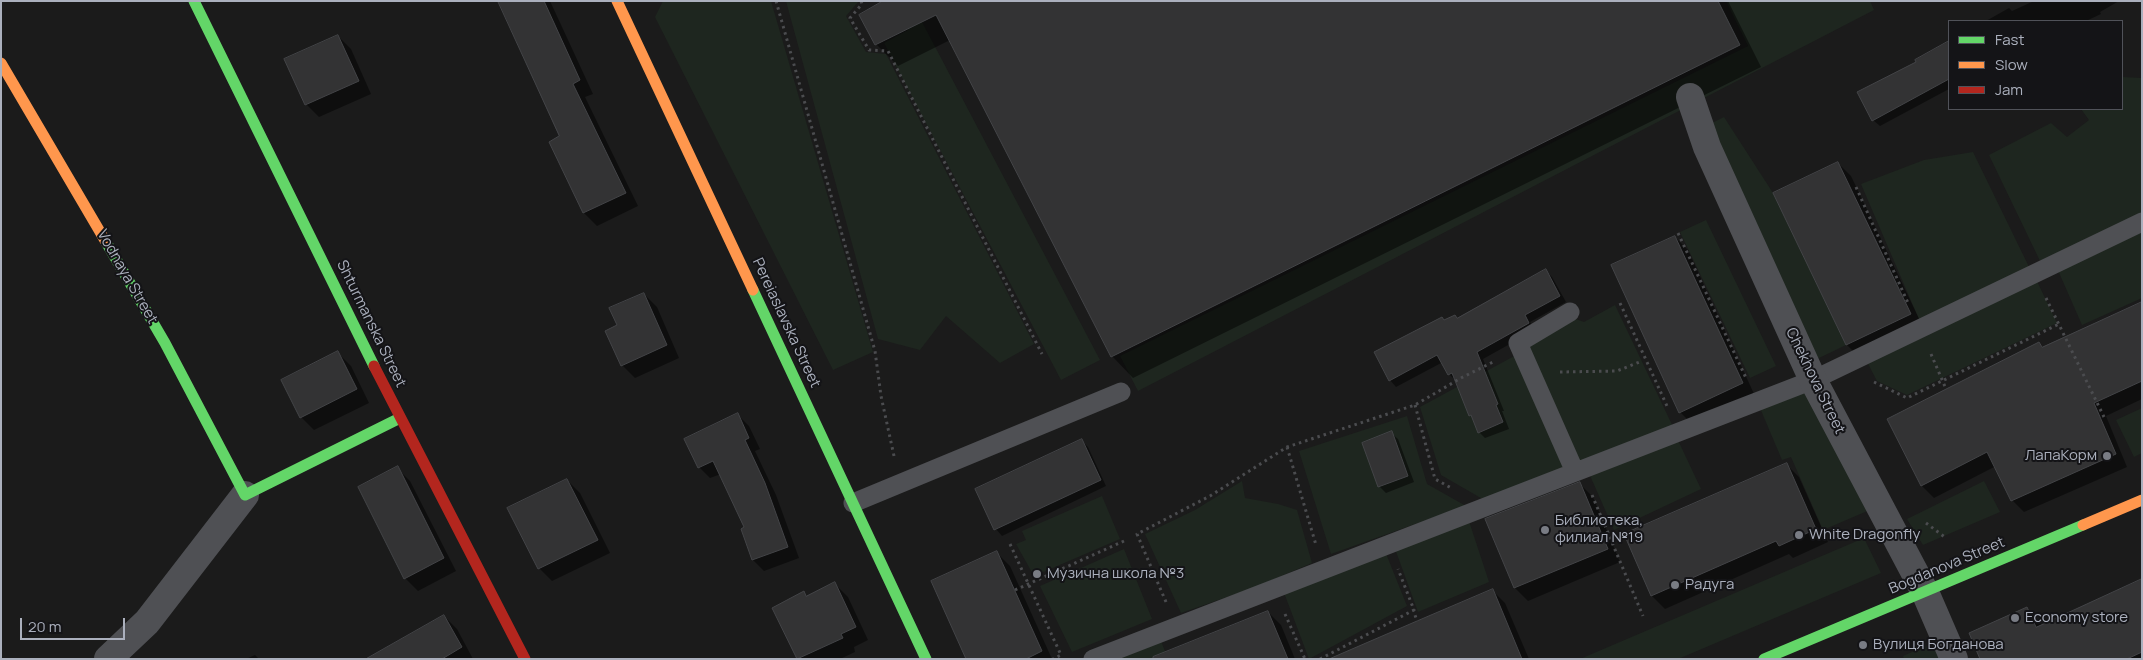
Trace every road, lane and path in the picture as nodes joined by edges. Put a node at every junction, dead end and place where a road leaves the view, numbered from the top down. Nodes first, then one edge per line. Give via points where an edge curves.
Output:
1 (194, 1) edge
2 (617, 1) edge
3 (776, 1) edge
4 (861, 1) edge
5 (1, 63) edge
6 (1690, 97) dead end
7 (1856, 187) dead end
8 (2142, 222) edge
9 (1678, 233) dead end
10 (2034, 274) junction
11 (1620, 303) dead end
12 (1570, 312) dead end
13 (2059, 324) junction
14 (1920, 328) junction
15 (1520, 348) junction
16 (1042, 354) dead end
17 (1862, 356) junction
18 (1642, 361) dead end
19 (1534, 380) junction
20 (1813, 380) junction
21 (1942, 380) junction
22 (1946, 389) dead end
23 (1121, 392) dead end
24 (1758, 401) junction
25 (1415, 406) junction
26 (2104, 417) dead end
27 (400, 418) junction
28 (1679, 432) junction
29 (1287, 447) junction
30 (895, 460) dead end
31 (1578, 471) junction
32 (245, 495) junction
33 (2142, 500) edge
34 (853, 502) junction
35 (1487, 506) junction
36 (1124, 541) dead end
37 (1010, 544) dead end
38 (1389, 544) junction
39 (1323, 570) junction
40 (1029, 584) junction
41 (1274, 589) junction
42 (1015, 590) dead end
43 (1925, 592) junction
44 (1413, 609) junction
45 (1644, 616) dead end
46 (1417, 621) dead end
47 (1176, 627) junction
48 (108, 659) edge
49 (525, 659) edge
50 (926, 659) edge
51 (1053, 659) edge
52 (1093, 659) edge
53 (1305, 659) edge
54 (1320, 659) edge
55 (1764, 659) edge
56 (1954, 659) edge

1 - 27 street, Shturmanska Street
2 - 34 street, Pereiaslavska Street
3 - 30 path via 875,351
4 - 16 path via 850,18 869,50 888,51
5 - 32 street, Vodnaya Street via 165,343
6 - 20 street, Chekhova Street via 1707,147
7 - 14 path
8 - 10 lane
9 - 24 path
10 - 13 path
10 - 14 lane
11 - 28 path
12 - 15 lane via 1518,343
13 - 21 path
13 - 26 path
14 - 17 lane
14 - 21 path
15 - 19 lane
15 - 25 path
17 - 20 lane
17 - 21 path via 1874,382 1907,398
18 - 19 path via 1617,371 1555,373
19 - 31 lane
20 - 24 lane
20 - 43 street, Chekhova Street
21 - 22 path
23 - 34 lane
24 - 28 lane
25 - 29 path
25 - 35 path via 1435,479
27 - 32 street
27 - 49 street, Shturmanska Street
28 - 31 lane
29 - 39 path
29 - 47 path via 1210,496 1137,534
31 - 35 lane
31 - 45 path
32 - 48 street via 146,622
33 - 43 street, Bogdanova Street
34 - 50 street, Pereiaslavska Street
35 - 38 lane
36 - 40 path
37 - 40 path
38 - 39 lane
38 - 44 path
39 - 41 lane
40 - 42 path
40 - 51 path via 1061,656
41 - 47 lane
41 - 53 path
43 - 55 street, Bogdanova Street
43 - 56 street, Chekhova Street
44 - 46 path
44 - 54 path
47 - 52 lane

